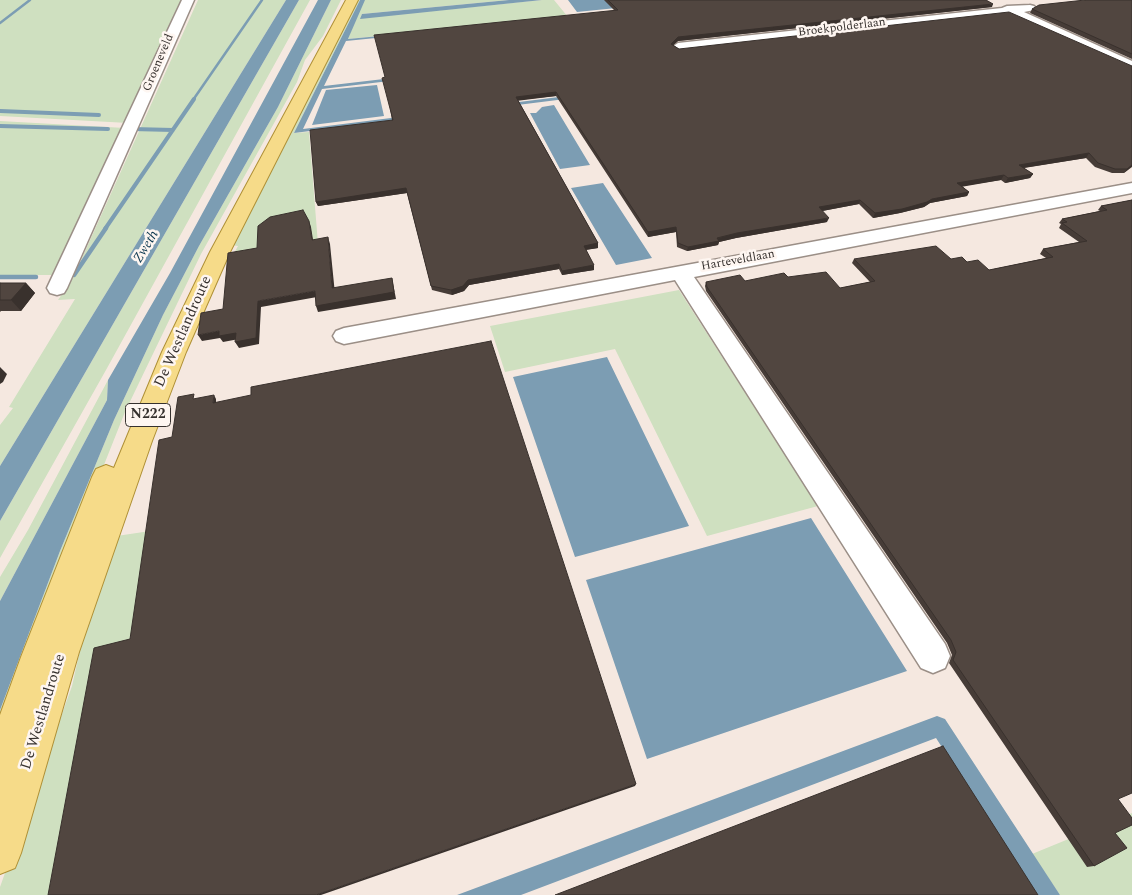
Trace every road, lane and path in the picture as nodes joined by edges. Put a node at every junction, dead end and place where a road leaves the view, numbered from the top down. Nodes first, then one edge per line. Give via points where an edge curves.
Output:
1 (188, 0) edge
2 (344, 0) edge
3 (352, 0) edge
4 (992, 0) edge
5 (1030, 8) edge
6 (1007, 9) junction
7 (678, 47) edge
8 (1132, 66) edge
9 (1132, 188) edge
10 (680, 272) junction
11 (57, 288) dead end
12 (344, 336) dead end
13 (933, 656) dead end
14 (0, 770) edge
15 (0, 853) edge

1 - 11 street, Groeneveld
2 - 14 main road, De Westlandroute / N222 via 207,253 158,353 83,535
3 - 15 main road, De Westlandroute / N222 via 220,252 174,352 138,441 62,652
4 - 6 street
5 - 6 street, Broekpolderlaan
6 - 7 street, Broekpolderlaan
6 - 8 street
9 - 10 street, Harteveldlaan
10 - 12 street, Harteveldlaan
10 - 13 street

